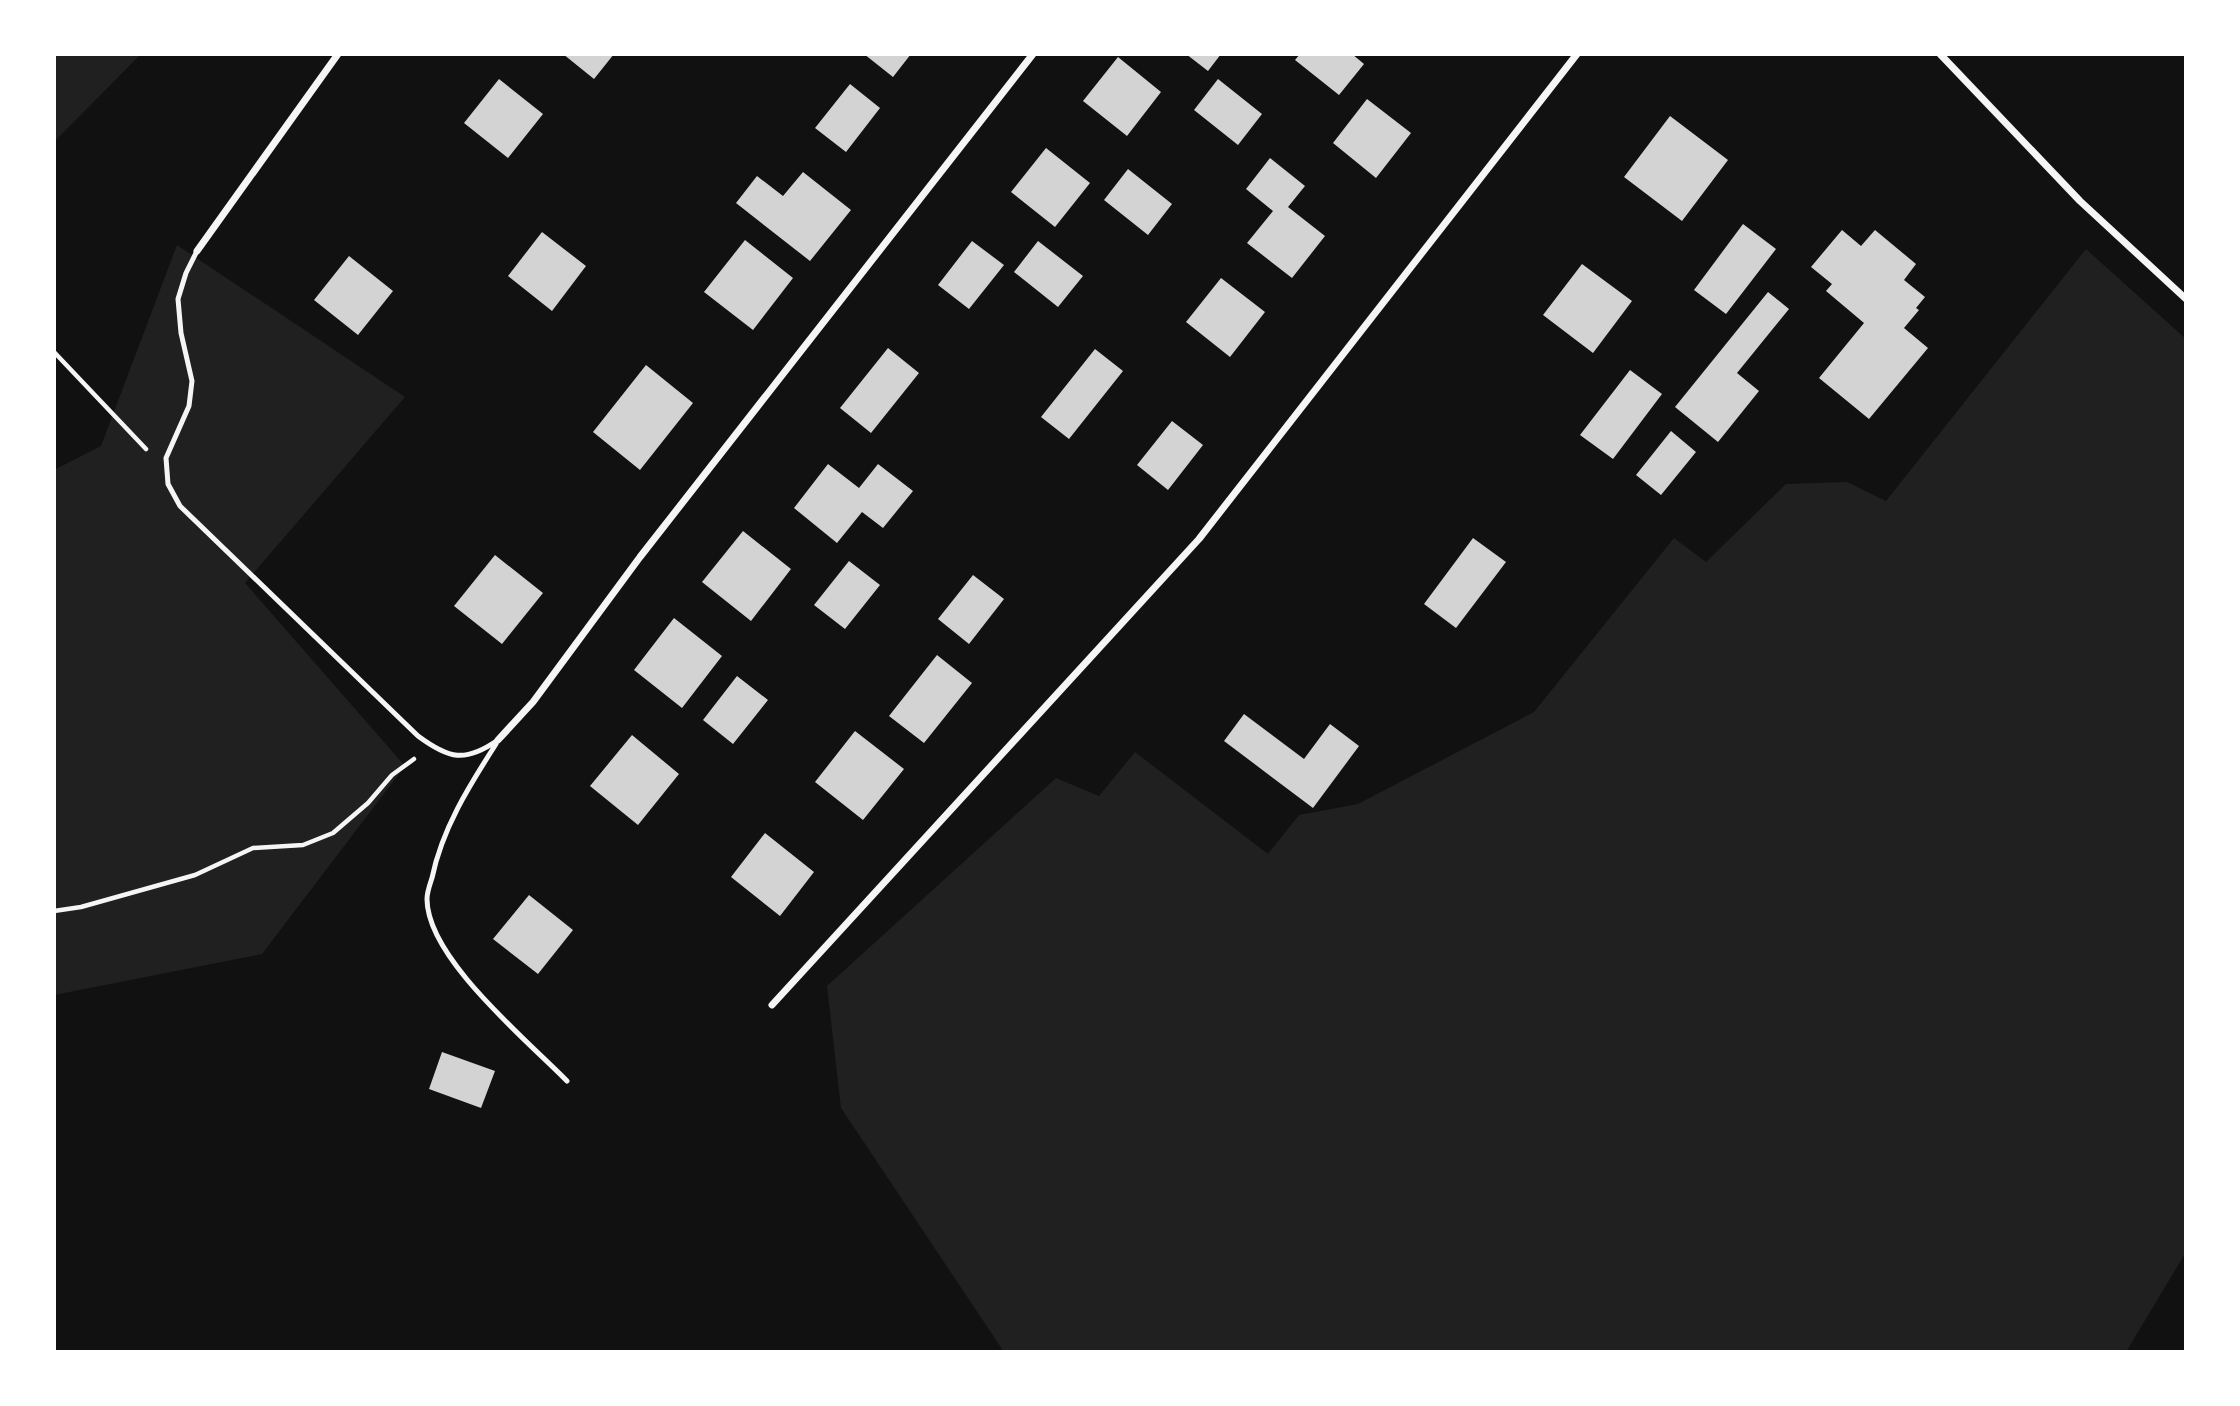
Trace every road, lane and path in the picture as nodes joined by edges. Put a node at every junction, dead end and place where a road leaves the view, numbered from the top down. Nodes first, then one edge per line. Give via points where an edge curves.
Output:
1 (338, 54) edge
2 (1033, 54) edge
3 (1577, 54) edge
4 (1940, 54) edge
5 (197, 251) joint
6 (2186, 299) edge
7 (54, 352) edge
8 (166, 458) junction
9 (498, 740) junction
10 (437, 750) junction
11 (54, 911) edge
12 (772, 1005) dead end
13 (567, 1081) dead end

1 - 5 street
2 - 9 street via 640,557 533,702
3 - 12 street via 1199,539
4 - 6 street via 2080,201
5 - 8 lane via 178,299 192,381 189,407
7 - 8 path via 132,437 151,454
8 - 10 lane via 168,484 180,506
9 - 10 lane via 480,753 466,756
9 - 13 lane via 454,813 436,858 427,898 433,932 462,975
10 - 11 path via 392,775 333,833 303,845 253,848 195,875

